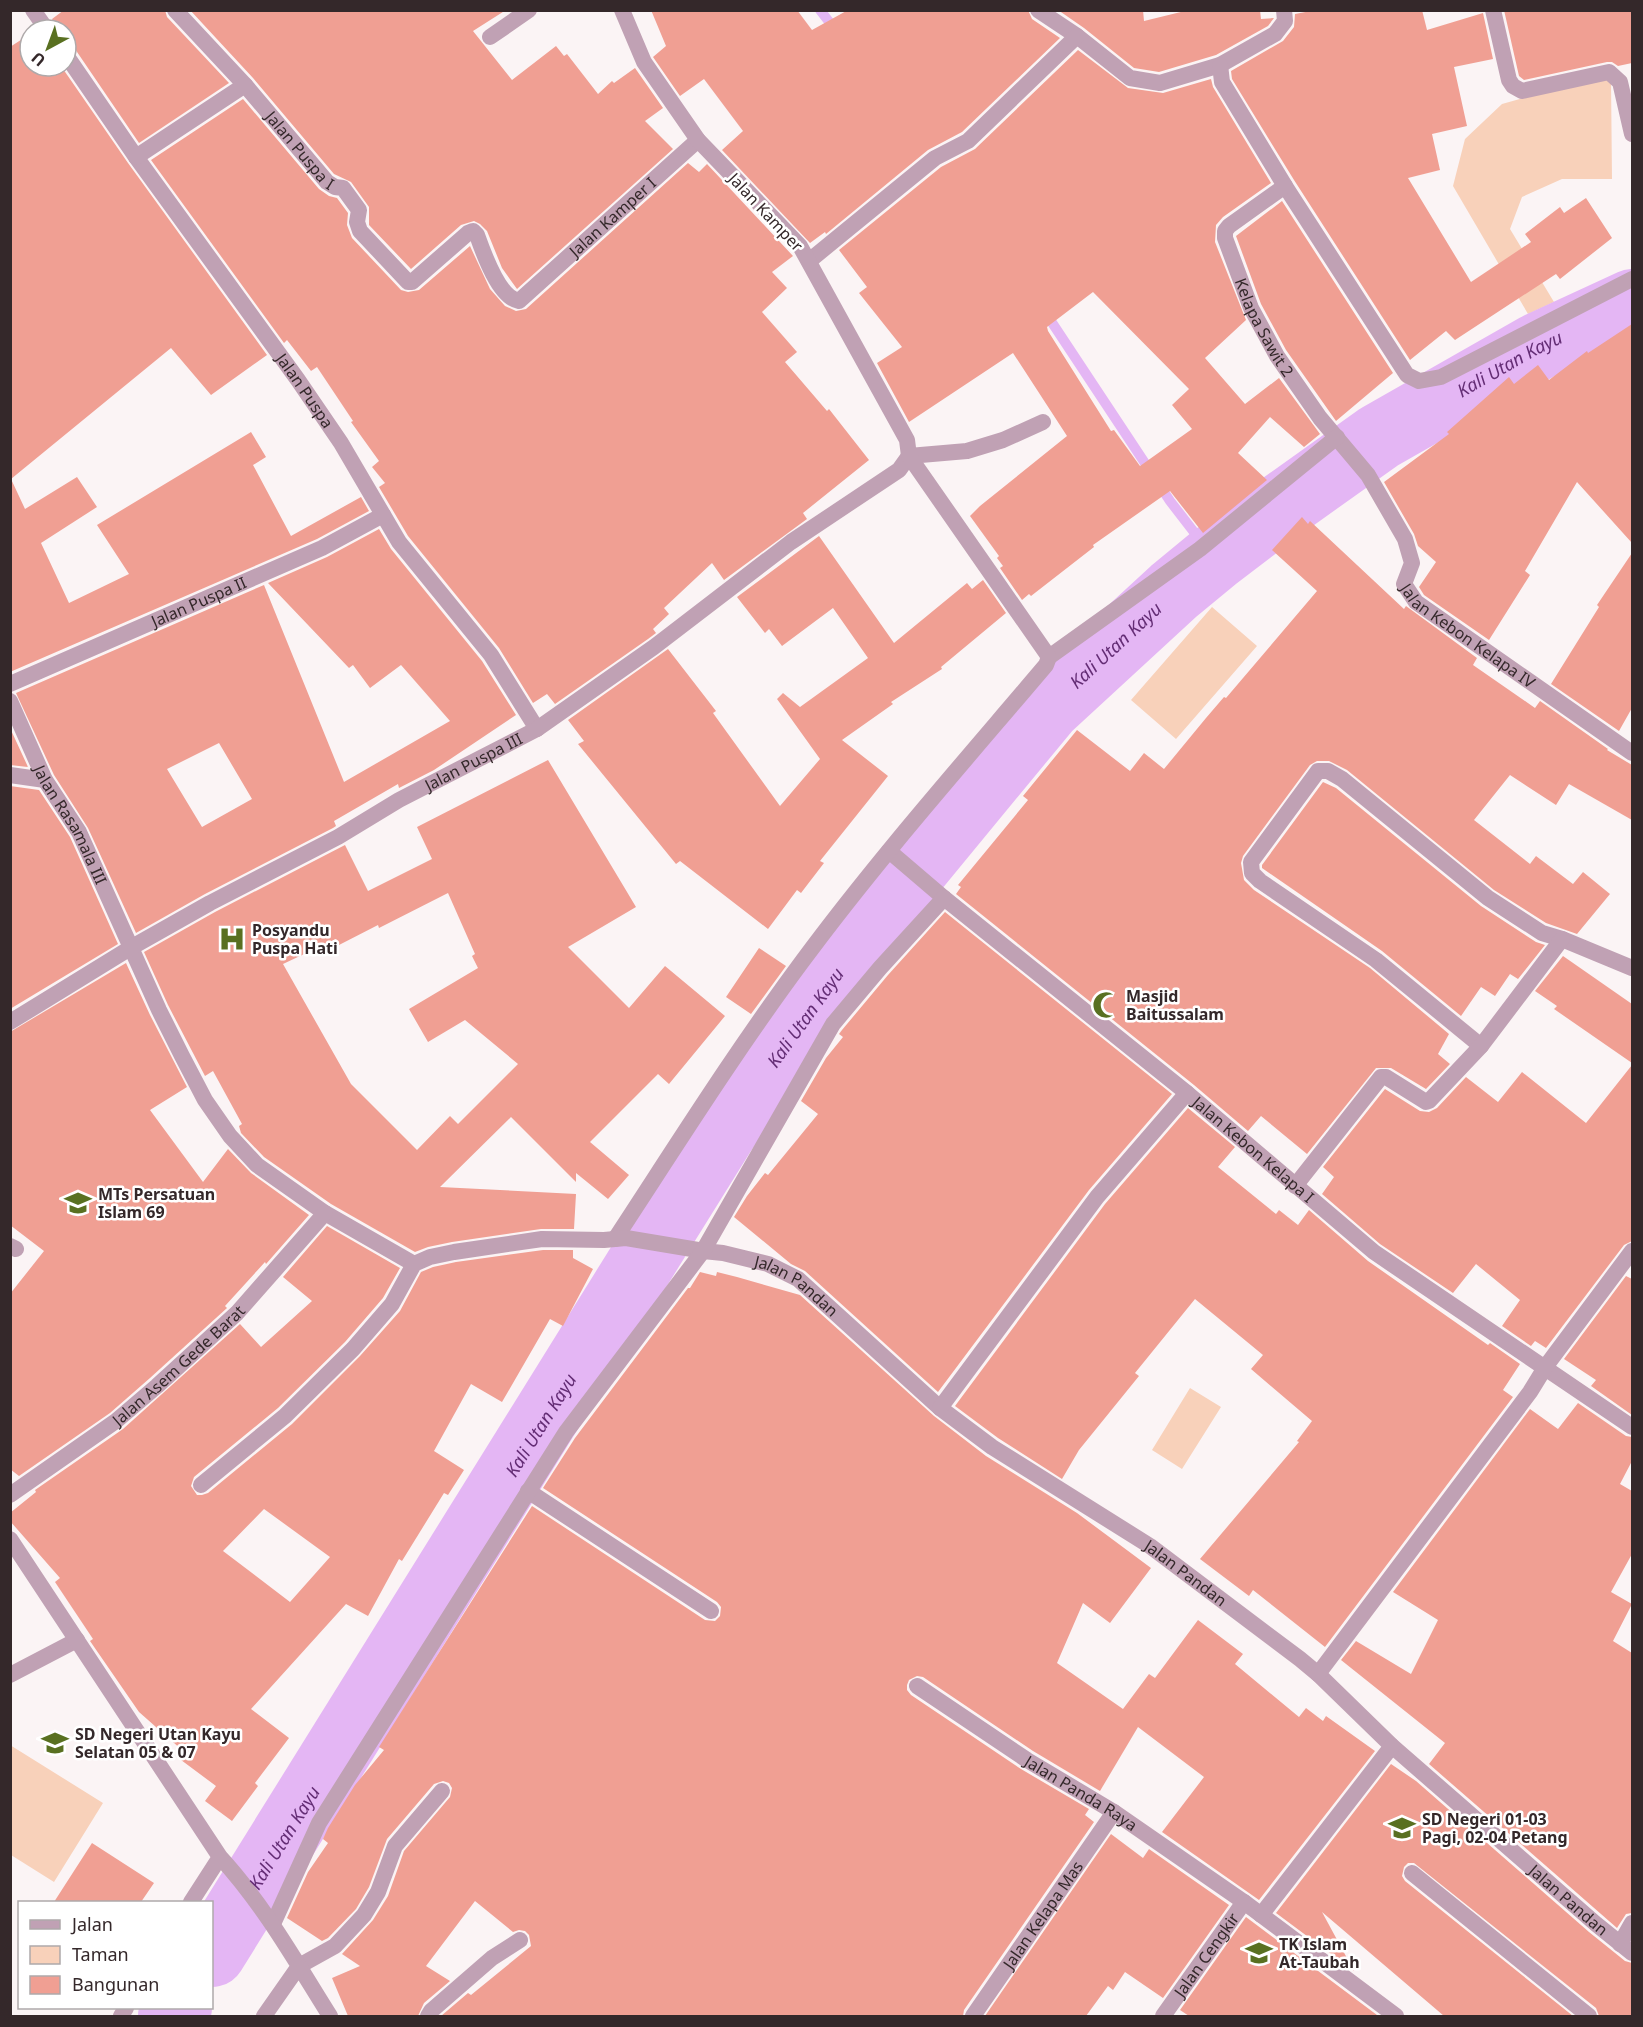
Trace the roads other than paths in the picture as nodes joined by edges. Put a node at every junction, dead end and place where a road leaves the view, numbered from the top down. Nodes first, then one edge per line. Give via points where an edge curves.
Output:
1 (175, 10) edge
2 (529, 10) edge
3 (622, 10) edge
4 (1038, 10) edge
5 (1284, 10) edge
6 (1493, 10) edge
7 (1077, 36) junction
8 (490, 37) dead end
9 (1220, 65) junction
10 (78, 72) edge
11 (245, 85) junction
12 (1632, 134) edge
13 (698, 140) junction
14 (136, 157) junction
15 (1285, 186) junction
16 (809, 261) junction
17 (1632, 279) edge
18 (528, 295) joint
19 (1042, 422) dead end
20 (1340, 440) junction
21 (909, 456) junction
22 (1368, 475) joint
23 (383, 515) junction
24 (1048, 657) junction
25 (10, 684) edge
26 (10, 701) edge
27 (537, 729) junction
28 (1632, 753) edge
29 (10, 775) edge
30 (45, 780) junction
31 (889, 851) junction
32 (939, 894) junction
33 (1562, 939) junction
34 (132, 947) junction
35 (1632, 968) edge
36 (10, 1022) edge
37 (1481, 1046) junction
38 (1187, 1093) junction
39 (1295, 1186) junction
40 (325, 1213) junction
41 (621, 1238) junction
42 (700, 1250) junction
43 (1632, 1251) edge
44 (414, 1264) junction
45 (1546, 1366) junction
46 (940, 1408) junction
47 (1632, 1427) edge
48 (201, 1485) dead end
49 (528, 1491) junction
50 (10, 1495) edge
51 (10, 1539) edge
52 (711, 1611) dead end
53 (77, 1640) junction
54 (1318, 1674) junction
55 (10, 1675) edge
56 (917, 1686) dead end
57 (1392, 1746) junction
58 (442, 1791) dead end
59 (1114, 1812) junction
60 (220, 1857) junction
61 (1412, 1873) dead end
62 (192, 1901) edge
63 (1244, 1902) junction
64 (1262, 1915) junction
65 (270, 1920) junction
66 (1632, 1923) edge
67 (520, 1940) dead end
68 (1626, 1948) edge
69 (299, 1966) junction
70 (264, 2016) edge
71 (330, 2016) edge
72 (428, 2016) edge
73 (973, 2016) edge
74 (1163, 2016) edge
75 (1396, 2016) edge
76 (1589, 2016) edge

1 - 11 street
2 - 8 street
3 - 13 street, Jalan Kamper via 644,62
4 - 7 street
5 - 9 street via 1285,21 1275,34
6 - 12 street via 1513,86 1522,92 1609,72 1620,82
7 - 9 street via 1130,78 1160,83
7 - 16 street via 968,141 934,158
9 - 15 street via 1222,82
10 - 14 street, Jalan Puspa
11 - 14 street
11 - 18 street, Jalan Puspa I via 327,182 343,188 360,210 360,231 406,281 412,282 473,231 490,269 510,298 519,302
13 - 16 street, Jalan Kamper via 800,246
13 - 18 street, Jalan Kamper I
14 - 23 street, Jalan Puspa via 304,389
15 - 17 street via 1407,375 1419,381 1441,377
15 - 20 street, Kelapa Sawit 2 via 1229,226 1225,238 1251,308 1277,356
16 - 21 street, Jalan Kamper via 908,440
19 - 21 street via 967,451
20 - 22 street, Kelapa Sawit 2
20 - 24 street via 1206,544
21 - 24 street, Jalan Kamper
21 - 27 street, Jalan Puspa III via 899,470 790,542 654,647
22 - 28 street, Jalan Kebon Kelapa IV via 1405,539 1412,563 1404,584 1416,602
23 - 25 street, Jalan Puspa II via 322,548
23 - 27 street, Jalan Puspa via 399,542 491,655
24 - 31 street via 1046,665
26 - 30 street, Jalan Rasamala III
27 - 34 street, Jalan Puspa III
29 - 30 street
30 - 34 street, Jalan Rasamala III via 79,832
31 - 32 street, Jalan Kebon Kelapa I
31 - 41 street via 800,964 708,1097
32 - 38 street, Jalan Kebon Kelapa I
32 - 42 street via 833,1024
33 - 35 street
33 - 37 street
33 - 37 street via 1542,933 1488,898 1342,779 1328,771 1318,771 1251,862 1252,873 1376,960
34 - 36 street, Jalan Puspa III
34 - 40 street, Jalan Rasamala III via 182,1056 230,1136 257,1165
37 - 39 street via 1426,1102 1382,1077
38 - 39 street, Jalan Kebon Kelapa I
38 - 46 street via 1097,1197
39 - 45 street, Jalan Kebon Kelapa I via 1374,1252
40 - 44 street, Jalan Rasamala III
40 - 50 street, Jalan Asem Gede Barat via 237,1313 157,1386 116,1421
41 - 42 street, Jalan Pandan
41 - 44 street, Jalan Pandan via 542,1239 454,1252
42 - 46 street, Jalan Pandan via 768,1264 798,1279
42 - 49 street via 566,1432
43 - 45 street
44 - 48 street via 392,1304 353,1348 285,1416
45 - 47 street, Jalan Kebon Kelapa I
45 - 54 street
46 - 54 street, Jalan Pandan via 992,1447 1150,1546
49 - 52 street
49 - 65 street via 320,1823
51 - 53 street
53 - 55 street
53 - 60 street
54 - 57 street, Jalan Pandan
56 - 59 street, Jalan Panda Raya
57 - 64 street
57 - 68 street, Jalan Pandan
58 - 69 street via 395,1846 378,1892 364,1916 335,1946
59 - 63 street, Jalan Panda Raya
59 - 73 street, Jalan Kelapa Mas
60 - 62 street
60 - 65 street
61 - 76 street
63 - 64 street, Jalan Cengkir
63 - 74 street, Jalan Cengkir
64 - 75 street, Jalan Cengkir
65 - 69 street
66 - 68 street
67 - 72 street via 492,1958
69 - 70 street
69 - 71 street

